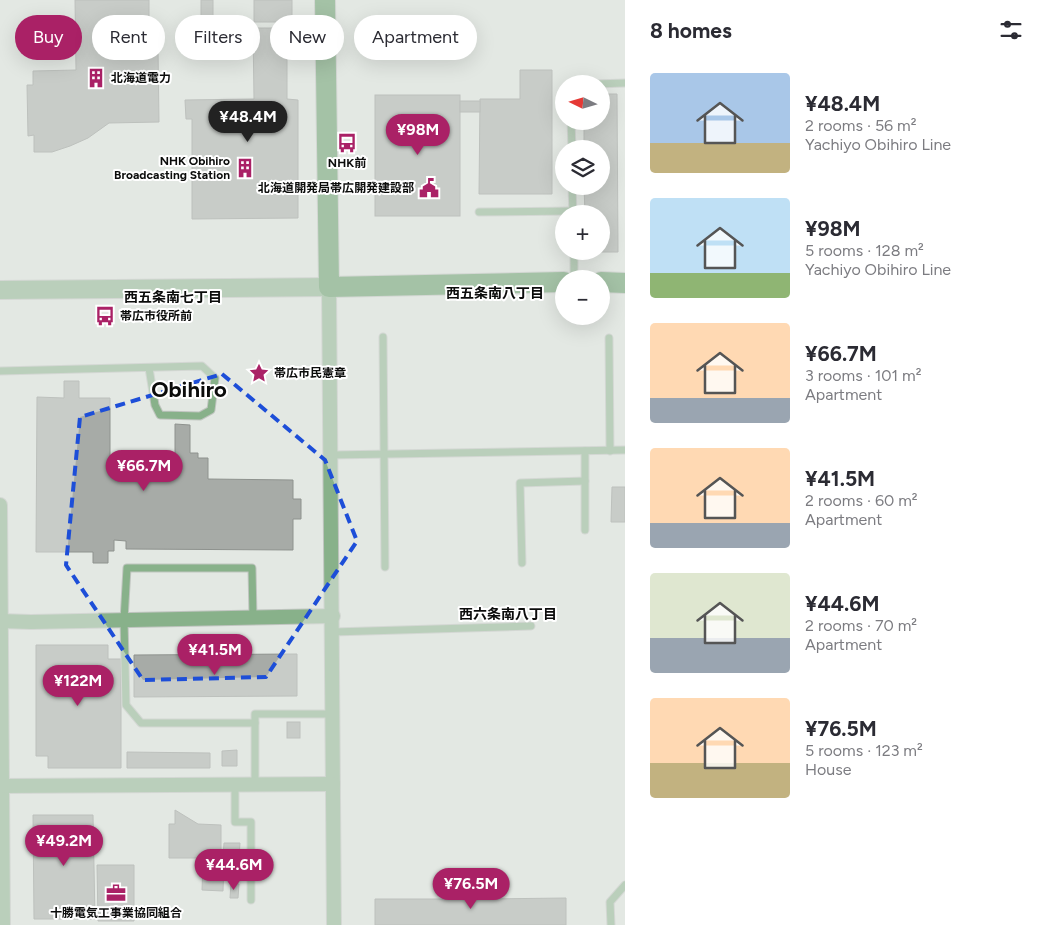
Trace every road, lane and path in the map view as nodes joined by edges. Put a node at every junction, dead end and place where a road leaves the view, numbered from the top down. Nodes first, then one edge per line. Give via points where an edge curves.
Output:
1 (325, 0) edge
2 (625, 83) edge
3 (610, 84) edge
4 (479, 212) dead end
5 (555, 212) edge
6 (555, 282) edge
7 (610, 282) edge
8 (625, 283) edge
9 (329, 287) junction
10 (0, 290) edge
11 (382, 337) dead end
12 (609, 338) dead end
13 (149, 368) junction
14 (0, 372) edge
15 (610, 450) junction
16 (625, 450) edge
17 (585, 451) junction
18 (384, 453) junction
19 (331, 455) junction
20 (585, 481) junction
21 (0, 505) edge
22 (585, 530) dead end
23 (522, 563) dead end
24 (385, 567) dead end
25 (333, 616) junction
26 (253, 618) junction
27 (124, 620) junction
28 (1, 621) edge
29 (531, 626) dead end
30 (333, 632) junction
31 (333, 714) junction
32 (255, 723) junction
33 (333, 784) junction
34 (235, 785) junction
35 (255, 785) junction
36 (1, 786) edge
37 (625, 885) edge
38 (251, 900) dead end
39 (3, 925) edge
40 (334, 925) edge
41 (611, 925) edge

1 - 9 main road
2 - 3 lane
4 - 5 lane
6 - 9 main road
7 - 8 main road
9 - 10 street
9 - 19 street
11 - 18 lane
12 - 15 lane
13 - 13 lane via 202,366 215,378 211,410 200,416 160,415 155,405
13 - 14 lane
15 - 16 lane
15 - 17 lane
17 - 18 lane
17 - 20 lane
18 - 19 lane
18 - 24 lane
19 - 25 street
20 - 22 lane
20 - 23 lane via 520,483
21 - 28 street
25 - 26 street
25 - 30 street
26 - 27 street
26 - 27 lane via 252,568 127,568
27 - 28 street
27 - 32 lane via 126,705 141,724
28 - 36 street
29 - 30 lane
30 - 31 street
31 - 32 lane via 255,714
31 - 33 street
32 - 35 lane
33 - 35 street
33 - 40 street
34 - 35 street
34 - 36 street
34 - 38 lane via 235,822 250,822
36 - 39 street
37 - 41 lane via 610,902

